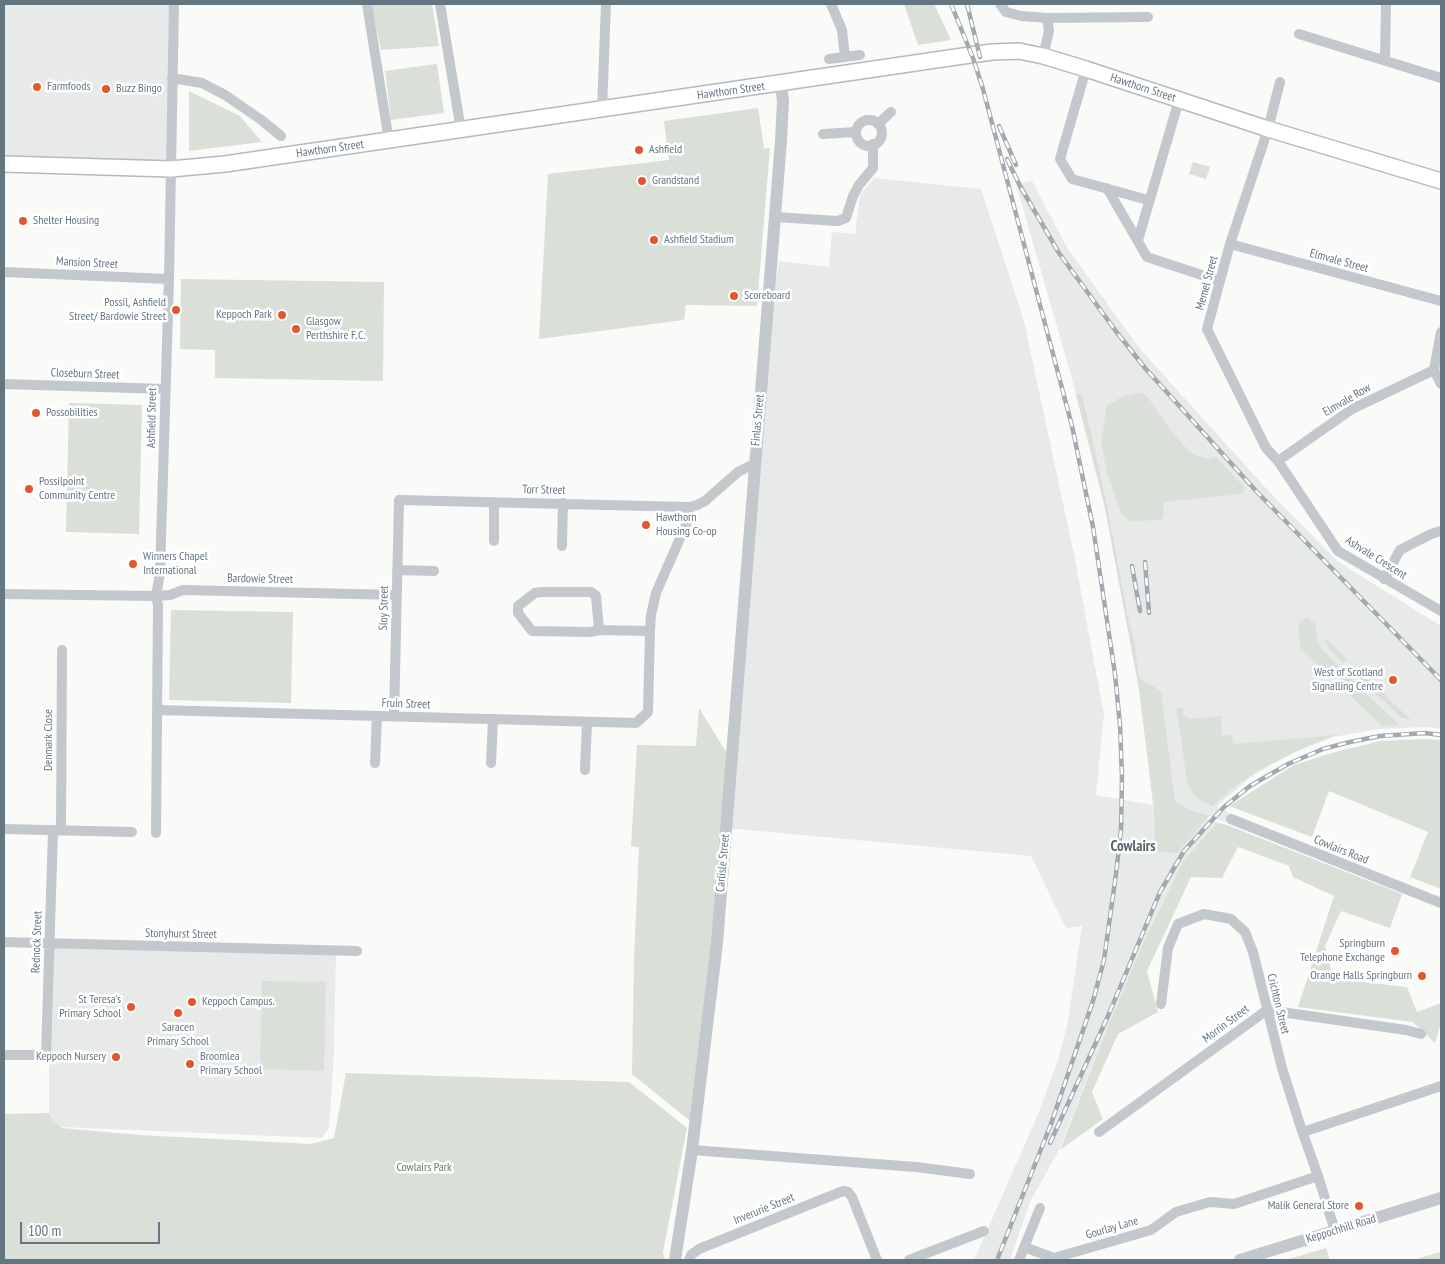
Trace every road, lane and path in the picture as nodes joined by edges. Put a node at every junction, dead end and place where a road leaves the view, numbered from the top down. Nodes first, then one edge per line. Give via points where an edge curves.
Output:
1 (174, 4) edge
2 (367, 4) edge
3 (440, 4) edge
4 (606, 4) edge
5 (831, 4) edge
6 (1000, 4) edge
7 (1386, 4) edge
8 (1148, 17) dead end
9 (1048, 18) junction
10 (1299, 34) dead end
11 (860, 55) dead end
12 (1043, 56) junction
13 (845, 57) junction
14 (829, 59) dead end
15 (1385, 60) junction
16 (1086, 69) junction
17 (172, 78) junction
18 (1441, 78) edge
19 (1280, 82) dead end
20 (781, 84) junction
21 (1179, 100) junction
22 (602, 110) junction
23 (891, 112) dead end
24 (878, 124) junction
25 (1268, 129) junction
26 (461, 130) junction
27 (856, 132) junction
28 (823, 134) dead end
29 (281, 136) dead end
30 (388, 141) junction
31 (873, 144) junction
32 (4, 164) edge
33 (171, 169) junction
34 (1441, 181) edge
35 (1107, 188) junction
36 (1148, 200) junction
37 (775, 217) junction
38 (1138, 240) junction
39 (1230, 244) junction
40 (4, 272) edge
41 (169, 279) junction
42 (1220, 281) junction
43 (1441, 301) edge
44 (1441, 332) edge
45 (1434, 370) junction
46 (4, 384) edge
47 (1441, 384) edge
48 (165, 389) junction
49 (1278, 461) junction
50 (754, 464) junction
51 (399, 500) joint
52 (494, 502) junction
53 (562, 503) junction
54 (689, 507) junction
55 (1441, 531) edge
56 (494, 541) dead end
57 (562, 546) dead end
58 (397, 570) junction
59 (434, 571) dead end
60 (1384, 579) junction
61 (4, 594) edge
62 (397, 595) junction
63 (156, 596) junction
64 (1441, 611) edge
65 (599, 630) junction
66 (650, 631) junction
67 (62, 650) dead end
68 (158, 710) junction
69 (377, 716) junction
70 (394, 716) junction
71 (493, 719) junction
72 (586, 722) junction
73 (375, 763) dead end
74 (491, 763) dead end
75 (585, 770) dead end
76 (1232, 819) dead end
77 (4, 829) edge
78 (57, 830) junction
79 (132, 832) dead end
80 (156, 833) dead end
81 (1441, 903) edge
82 (4, 942) edge
83 (49, 943) junction
84 (357, 951) dead end
85 (1161, 1004) dead end
86 (1267, 1010) junction
87 (1421, 1034) dead end
88 (4, 1055) edge
89 (1441, 1086) edge
90 (1099, 1132) dead end
91 (1303, 1132) junction
92 (692, 1150) junction
93 (970, 1174) dead end
94 (1318, 1176) junction
95 (1441, 1198) edge
96 (1039, 1210) dead end
97 (984, 1231) dead end
98 (1335, 1231) junction
99 (1024, 1247) junction
100 (690, 1258) edge
101 (675, 1260) edge
102 (877, 1260) edge
103 (909, 1260) edge
104 (1019, 1260) edge
105 (1240, 1260) edge

1 - 17 street, Ashfield Street
2 - 30 street
3 - 26 street
4 - 22 street
5 - 13 street via 842,30
6 - 9 street via 1006,12
7 - 15 street
8 - 9 street
9 - 12 street via 1049,31
10 - 15 street
11 - 13 street
12 - 16 main road, Hawthorn Street
12 - 20 main road, Hawthorn Street via 1019,51 992,52
13 - 14 street
15 - 18 street
16 - 21 main road, Hawthorn Street
16 - 35 street via 1060,159 1072,179
17 - 29 street via 202,84 226,95
17 - 33 street, Ashfield Street
19 - 25 street, Memel Street
20 - 22 main road, Hawthorn Street
20 - 37 street, Finlas Street via 783,101
21 - 25 main road, Hawthorn Street
21 - 36 street
22 - 26 main road, Hawthorn Street
23 - 24 street
24 - 27 street via 866,120 859,124
24 - 31 street via 881,135
25 - 34 main road, Hawthorn Street
25 - 39 street, Memel Street
26 - 30 main road, Hawthorn Street
27 - 28 street
27 - 31 street via 861,143
30 - 33 main road, Hawthorn Street
31 - 37 street via 873,168 853,196 846,218 838,221
32 - 33 main road, Hawthorn Street
33 - 41 street, Ashfield Street
35 - 36 street
35 - 38 street
36 - 38 street
37 - 50 street, Finlas Street
38 - 42 street via 1147,257
39 - 42 street, Memel Street
39 - 43 street, Elmvale Street
40 - 41 street, Mansion Street
41 - 48 street, Ashfield Street
42 - 49 street, Memel Street via 1207,330 1266,448
44 - 45 street
45 - 47 street
45 - 49 street, Elmvale Row via 1352,409
46 - 48 street, Closeburn Street
48 - 63 street, Ashfield Street via 160,573
49 - 60 street, Ashvale Crescent via 1338,551
50 - 54 street, Finlas Street via 738,472 706,501
50 - 92 street, Carlisle Street via 717,943
51 - 52 street, Torr Street
51 - 58 street, Sloy Street
52 - 53 street, Torr Street
52 - 56 street
53 - 54 street, Torr Street
53 - 57 street
54 - 66 street via 688,520 656,593
55 - 60 street via 1400,550
58 - 59 street
58 - 62 street, Sloy Street
60 - 64 street, Ashvale Crescent
61 - 63 street, Bardowie Street
62 - 63 street, Bardowie Street via 183,590 170,596
62 - 70 street, Sloy Street
63 - 68 street, Ashfield Street
65 - 65 street via 532,631 518,613 518,606 534,593 591,592 596,596
65 - 66 street
66 - 72 street, Fruin Street via 648,712 636,723
67 - 78 street, Denmark Close
68 - 69 street, Fruin Street
68 - 80 street, Ashfield Street
69 - 70 street, Fruin Street
69 - 73 street
70 - 71 street, Fruin Street
71 - 72 street, Fruin Street
71 - 74 street
72 - 75 street
76 - 81 street, Cowlairs Road
77 - 78 street
78 - 79 street
78 - 83 street, Rednock Street
82 - 83 street, Stonyhurst Street
83 - 84 street, Stonyhurst Street
83 - 88 street, Rednock Street via 46,1055
85 - 86 street, Crichton Street via 1168,948 1178,924 1204,914 1231,918 1245,932
86 - 87 street, Morrin Street
86 - 90 street, Morrin Street
86 - 91 street, Crichton Street
89 - 91 street
91 - 94 street, Crichton Street
92 - 93 street
92 - 101 street, Carlisle Street
94 - 98 street, Crichton Street
94 - 99 street, Gourlay Lane via 1234,1204 1210,1202 1176,1212 1152,1230 1054,1258
95 - 98 street, Keppochhill Road
96 - 99 street
97 - 103 street
98 - 105 street, Keppochhill Road
99 - 104 street
100 - 102 street, Inverurie Street via 699,1249 839,1192 848,1192

